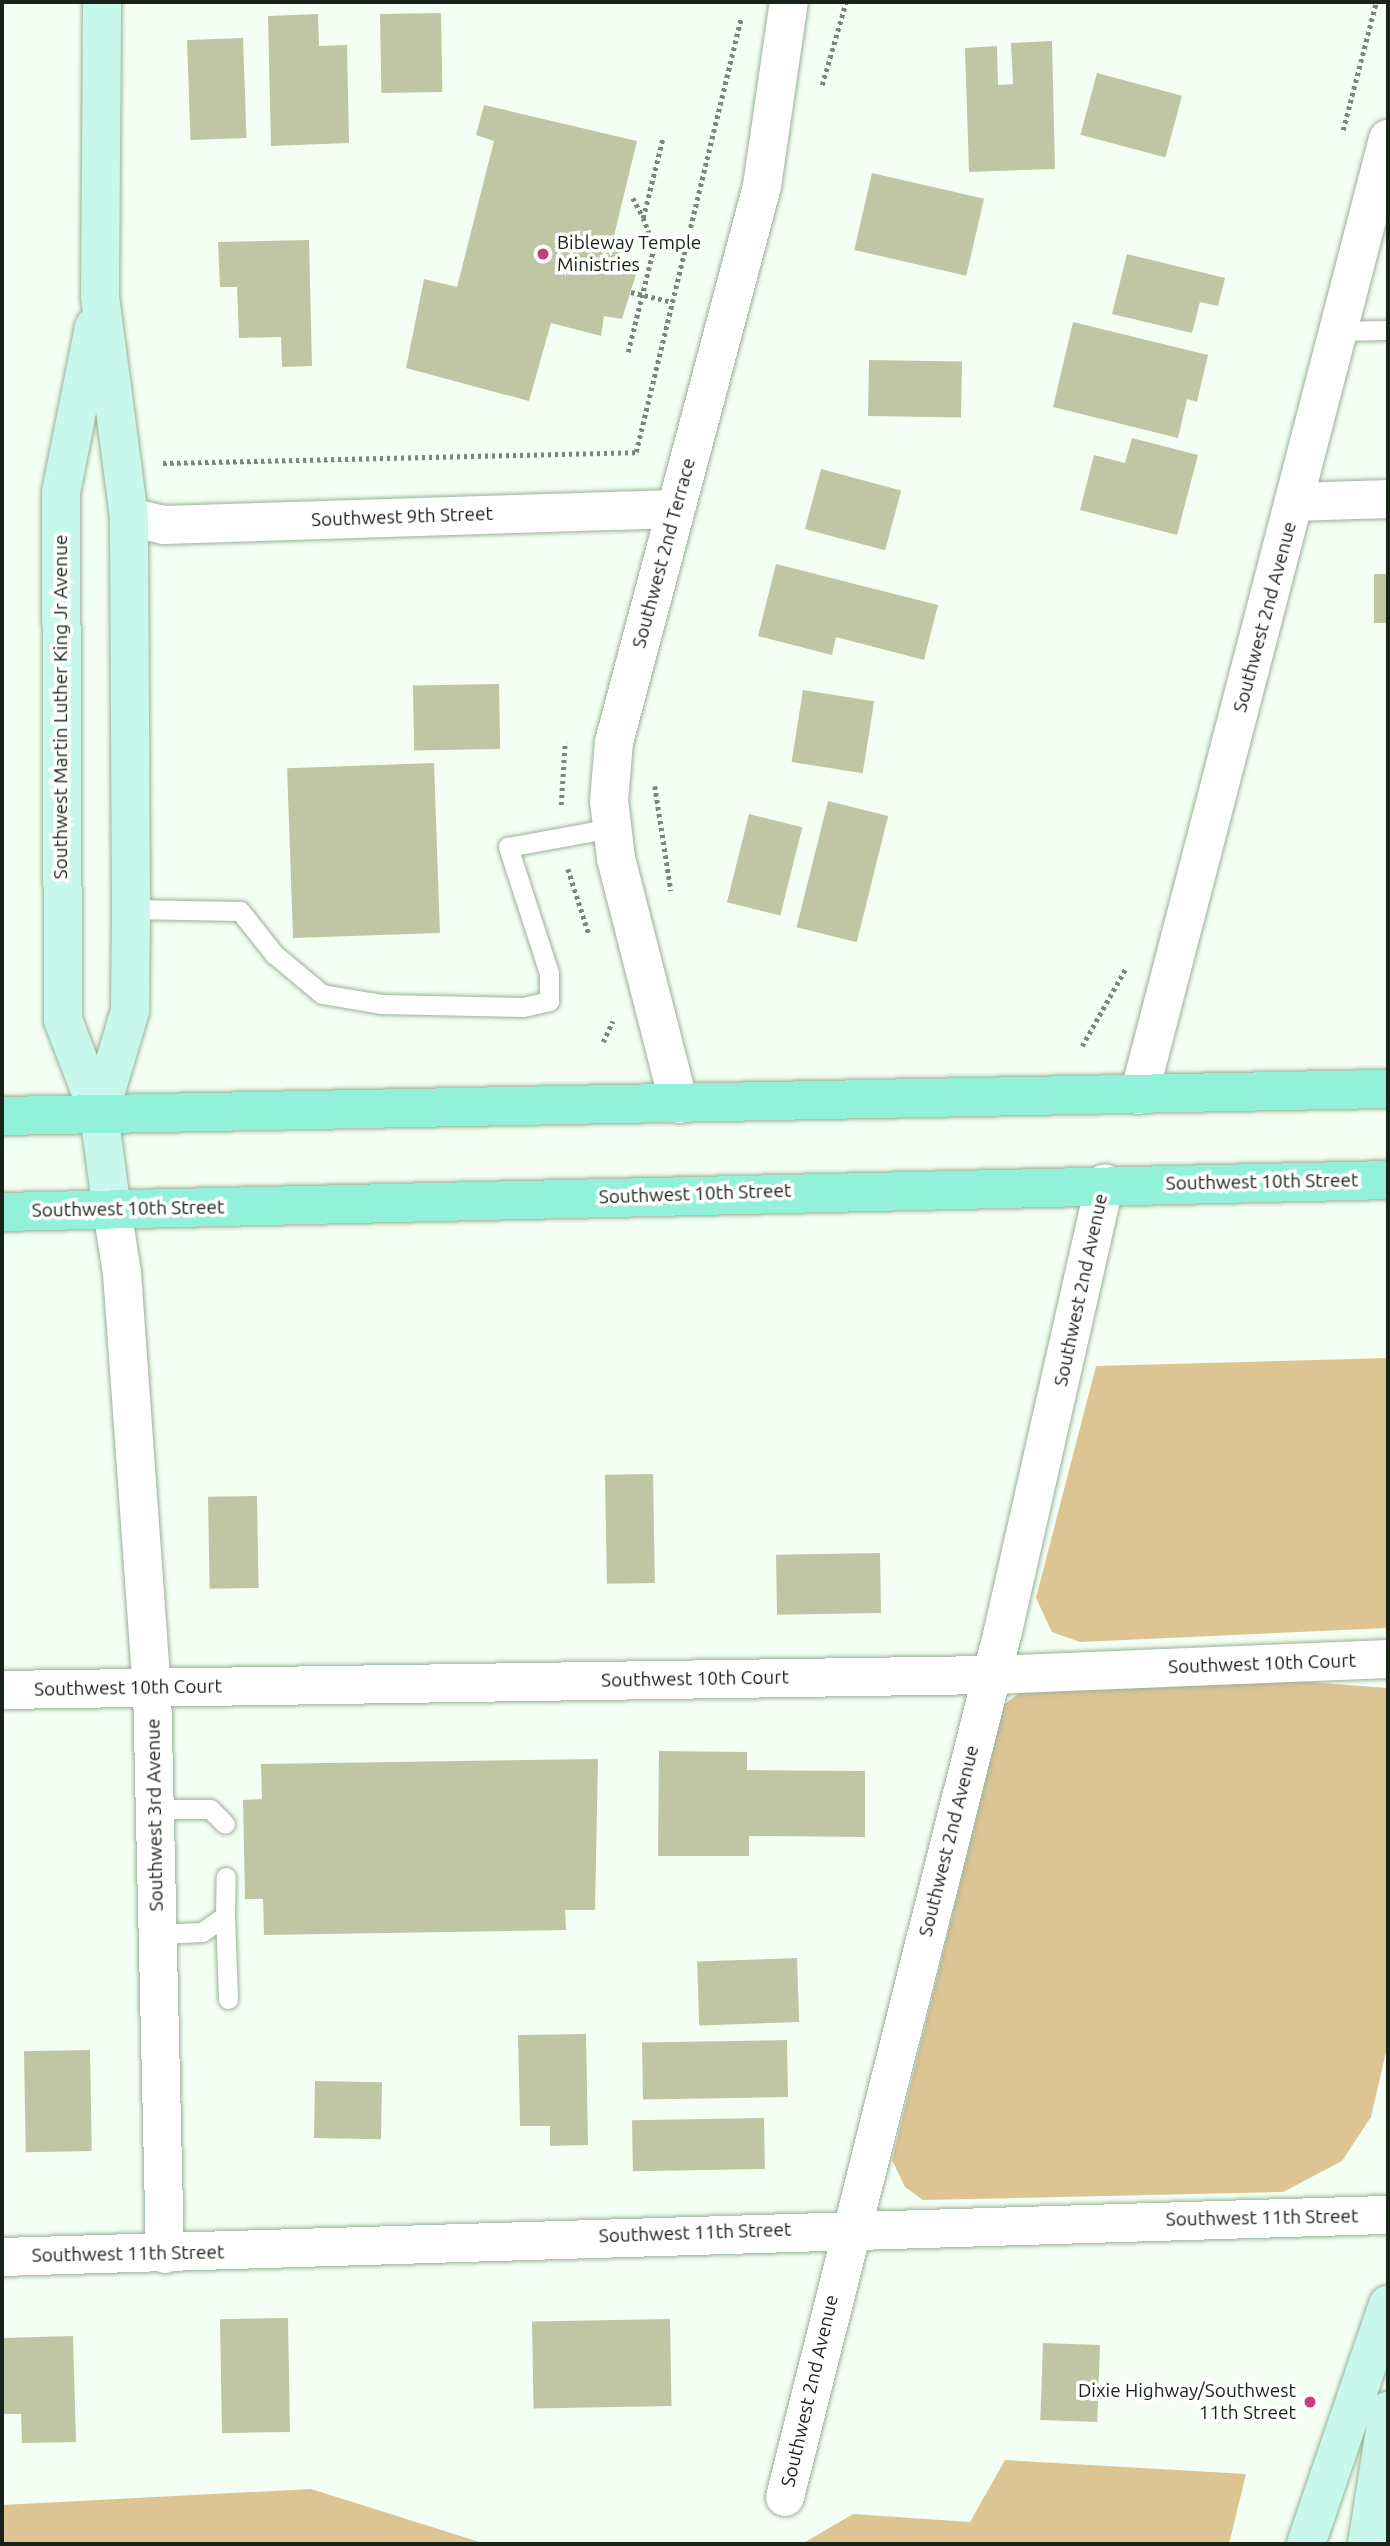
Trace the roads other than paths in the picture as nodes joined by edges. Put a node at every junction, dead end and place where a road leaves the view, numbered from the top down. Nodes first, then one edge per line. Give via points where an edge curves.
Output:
1 (102, 2) edge
2 (789, 2) edge
3 (1388, 139) edge
4 (100, 298) junction
5 (1388, 330) edge
6 (1338, 331) junction
7 (1388, 499) edge
8 (1295, 502) junction
9 (675, 509) junction
10 (129, 517) junction
11 (612, 828) junction
12 (131, 909) junction
13 (1388, 1089) edge
14 (1139, 1095) junction
15 (679, 1104) junction
16 (99, 1114) junction
17 (2, 1116) edge
18 (1388, 1181) edge
19 (1105, 1183) junction
20 (112, 1210) junction
21 (2, 1212) edge
22 (1388, 1659) edge
23 (992, 1675) junction
24 (152, 1687) junction
25 (2, 1690) edge
26 (155, 1809) junction
27 (225, 1824) dead end
28 (226, 1877) dead end
29 (225, 1916) junction
30 (158, 1934) junction
31 (228, 1999) dead end
32 (1388, 2216) edge
33 (849, 2227) junction
34 (165, 2254) junction
35 (2, 2257) edge
36 (1388, 2305) edge
37 (1388, 2411) edge
38 (785, 2497) dead end
39 (1306, 2544) edge
40 (1367, 2544) edge

1 - 4 street, Southwest Martin Luther King Jr Avenue
2 - 9 street, Southwest 2nd Terrace via 762,186
3 - 6 street, Southwest 2nd Avenue
4 - 10 street, Southwest Martin Luther King Jr Avenue
4 - 16 street, Southwest Martin Luther King Jr Avenue via 61,492 60,665 63,1020
5 - 6 lane
6 - 8 street, Southwest 2nd Avenue
7 - 8 street
8 - 14 street, Southwest 2nd Avenue
9 - 10 street, Southwest 9th Street via 164,525
9 - 11 street, Southwest 2nd Terrace via 614,742
10 - 12 street, Southwest Martin Luther King Jr Avenue
11 - 12 lane via 508,847 549,973 549,1001 523,1006 382,1004 322,994 274,954 240,911
11 - 15 street, Southwest 2nd Terrace
12 - 16 street, Southwest Martin Luther King Jr Avenue via 130,1011
13 - 14 main road
14 - 15 main road
15 - 16 main road
16 - 17 main road
16 - 20 street, Southwest Martin Luther King Jr Avenue
18 - 19 main road, Southwest 10th Street
19 - 20 main road, Southwest 10th Street
19 - 23 street, Southwest 2nd Avenue
20 - 21 main road, Southwest 10th Street
20 - 24 street, Southwest 3rd Avenue via 122,1273
22 - 23 street, Southwest 10th Court
23 - 24 street, Southwest 10th Court
23 - 33 street, Southwest 2nd Avenue
24 - 25 street, Southwest 10th Court
24 - 26 street, Southwest 3rd Avenue
26 - 27 lane via 210,1809
26 - 30 street, Southwest 3rd Avenue
28 - 29 lane
29 - 30 lane via 202,1932
29 - 31 lane
30 - 34 street, Southwest 3rd Avenue
32 - 33 street, Southwest 11th Street
33 - 34 street, Southwest 11th Street
33 - 38 street, Southwest 2nd Avenue
34 - 35 street, Southwest 11th Street
36 - 39 street
37 - 40 street

